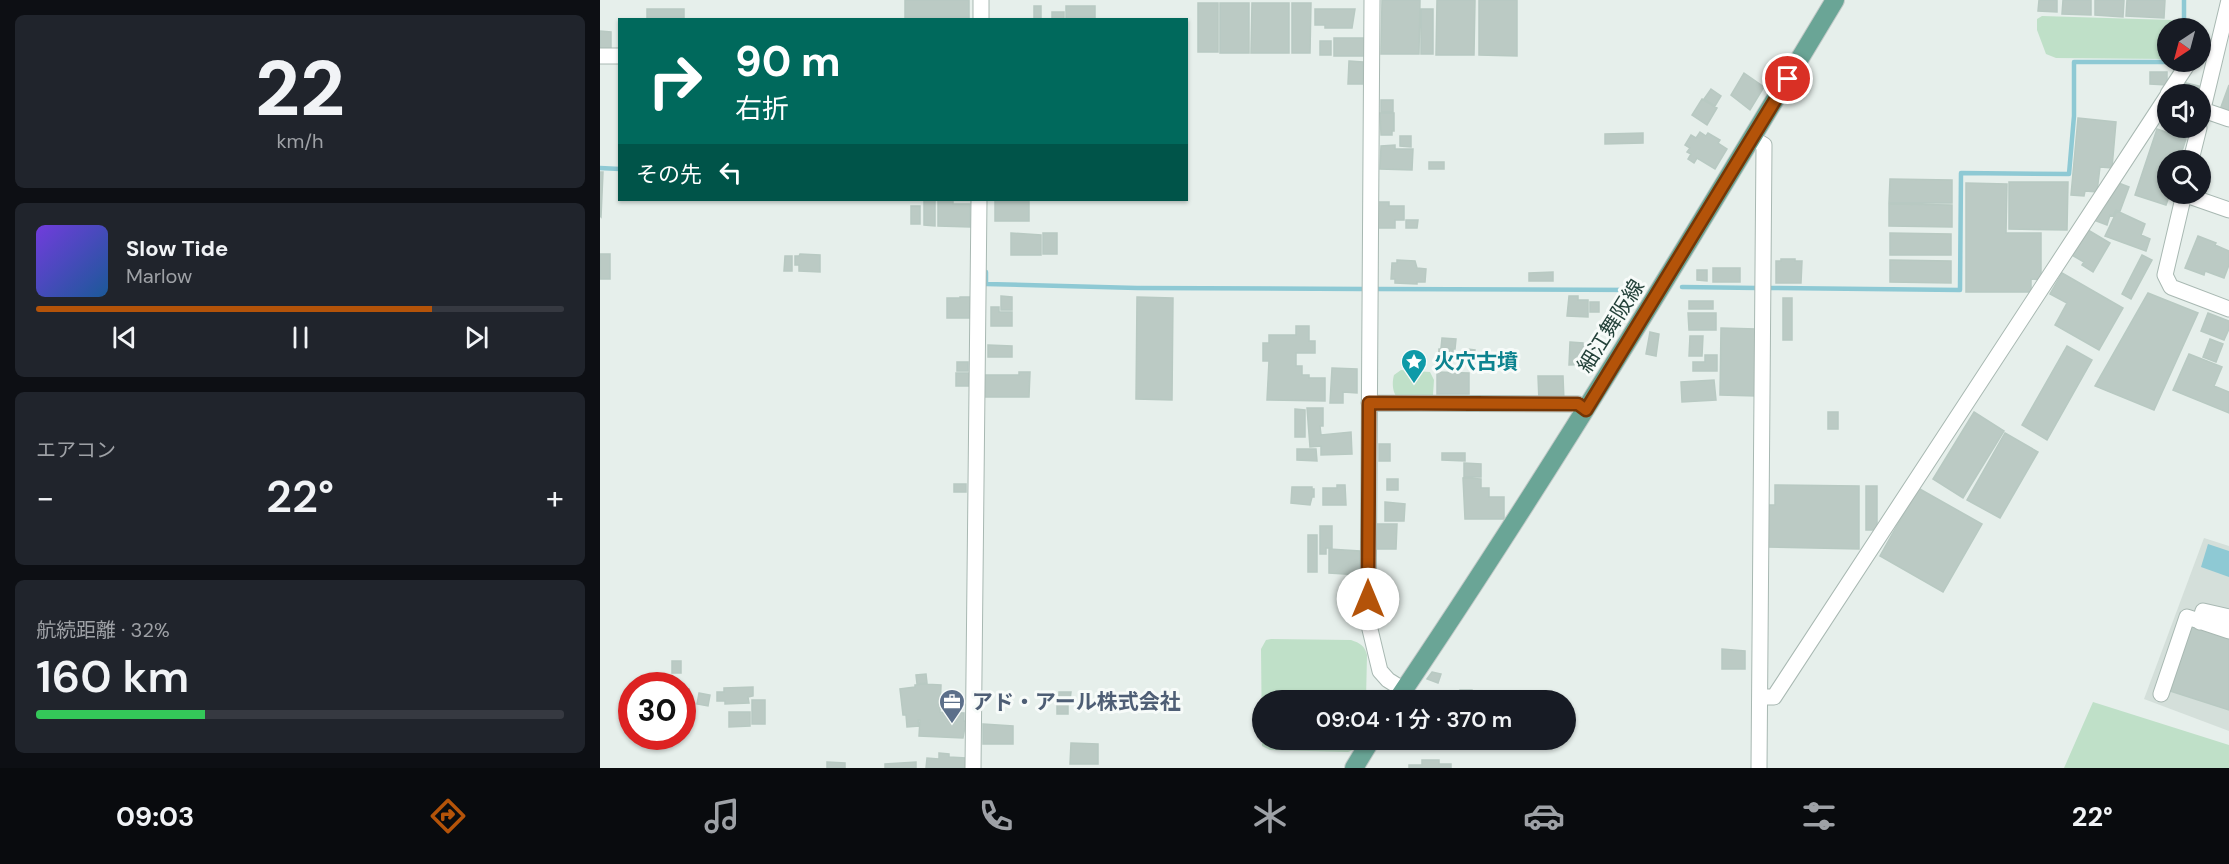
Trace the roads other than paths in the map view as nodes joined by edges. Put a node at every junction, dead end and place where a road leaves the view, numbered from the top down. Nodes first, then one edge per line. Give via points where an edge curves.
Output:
1 (981, 0) edge
2 (1372, 0) edge
3 (1835, 0) edge
4 (2229, 0) edge
5 (981, 18) edge
6 (2226, 27) edge
7 (2211, 50) edge
8 (600, 56) edge
9 (618, 56) edge
10 (2157, 112) edge
11 (2211, 117) edge
12 (2229, 119) edge
13 (1752, 138) junction
14 (979, 201) edge
15 (2181, 204) edge
16 (2211, 204) edge
17 (2229, 210) edge
18 (2229, 309) edge
19 (1369, 403) junction
20 (1586, 410) junction
21 (2229, 617) edge
22 (2199, 622) junction
23 (2229, 631) edge
24 (1397, 690) edge
25 (1404, 690) edge
26 (2161, 694) dead end
27 (1760, 697) junction
28 (1365, 750) edge
29 (974, 768) edge
30 (1354, 768) edge
31 (1759, 768) edge

1 - 5 street
2 - 19 street
3 - 13 main road, 細江舞阪線
4 - 6 street
6 - 7 street
8 - 9 street
10 - 27 street via 1774,697
11 - 12 street
13 - 20 main road, 細江舞阪線
13 - 27 street via 1764,145
14 - 29 street
15 - 18 street via 2164,275 2171,287
16 - 17 street
19 - 20 street via 1578,404
19 - 24 street via 1368,621 1380,671
20 - 25 main road, 細江舞阪線
21 - 22 street via 2203,611
22 - 23 street
22 - 26 street via 2187,617
27 - 31 street
28 - 30 main road

